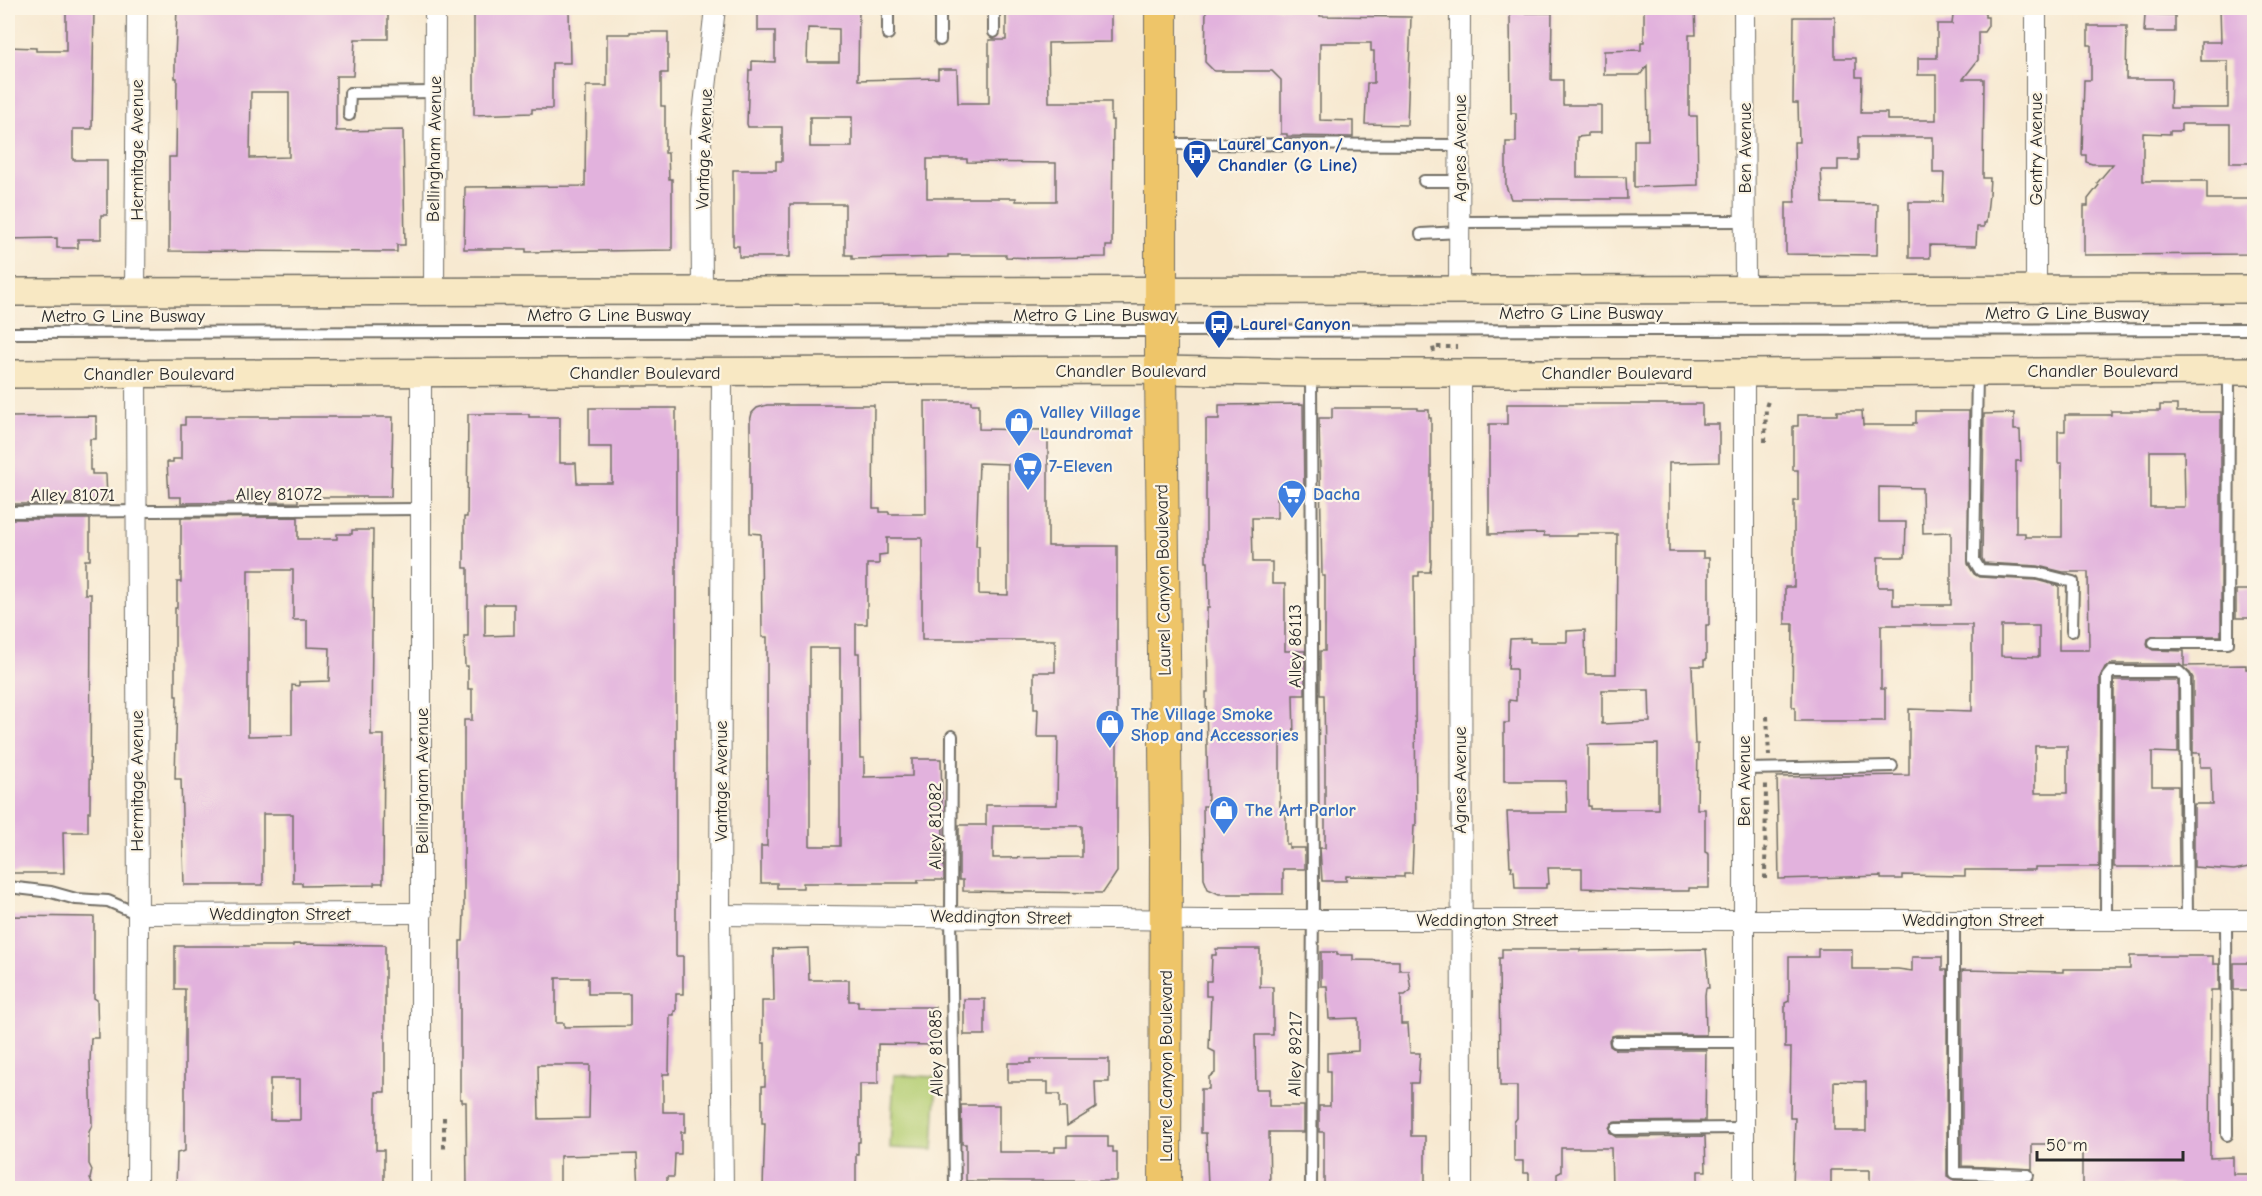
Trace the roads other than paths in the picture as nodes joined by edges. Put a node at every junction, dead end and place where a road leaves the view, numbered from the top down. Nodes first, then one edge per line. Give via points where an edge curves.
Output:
1 (137, 8) edge
2 (435, 8) edge
3 (715, 8) edge
4 (888, 8) edge
5 (940, 8) edge
6 (994, 8) edge
7 (1161, 8) edge
8 (1461, 8) edge
9 (1744, 8) edge
10 (2036, 8) edge
11 (994, 32) dead end
12 (888, 34) dead end
13 (940, 40) dead end
14 (435, 92) junction
15 (349, 115) dead end
16 (1162, 144) junction
17 (1460, 145) junction
18 (1424, 181) dead end
19 (1460, 181) junction
20 (1745, 221) junction
21 (1460, 227) junction
22 (1421, 234) dead end
23 (1459, 289) junction
24 (1745, 289) junction
25 (2254, 289) edge
26 (702, 290) junction
27 (2036, 290) junction
28 (8, 291) edge
29 (135, 291) junction
30 (434, 291) junction
31 (1162, 292) junction
32 (2254, 329) edge
33 (1161, 331) junction
34 (8, 333) edge
35 (1161, 370) junction
36 (2242, 371) edge
37 (1461, 372) junction
38 (1977, 372) junction
39 (722, 373) junction
40 (1311, 373) junction
41 (1744, 373) junction
42 (8, 374) edge
43 (136, 374) junction
44 (421, 374) junction
45 (422, 509) junction
46 (8, 512) edge
47 (138, 512) junction
48 (2072, 631) dead end
49 (2154, 643) dead end
50 (952, 736) dead end
51 (1892, 766) dead end
52 (1744, 769) junction
53 (8, 887) edge
54 (422, 913) junction
55 (138, 914) junction
56 (720, 915) junction
57 (951, 917) junction
58 (1166, 920) junction
59 (1313, 920) junction
60 (1744, 920) junction
61 (1954, 920) junction
62 (2106, 920) junction
63 (2187, 920) junction
64 (2226, 920) junction
65 (2254, 920) edge
66 (1460, 921) junction
67 (1616, 1042) dead end
68 (1743, 1042) junction
69 (1744, 1128) junction
70 (1616, 1129) dead end
71 (2227, 1135) dead end
72 (2028, 1175) dead end
73 (137, 1188) edge
74 (421, 1188) edge
75 (723, 1188) edge
76 (955, 1188) edge
77 (1165, 1188) edge
78 (1311, 1188) edge
79 (1462, 1188) edge
80 (1744, 1188) edge

1 - 29 street, Hermitage Avenue
2 - 14 street, Bellingham Avenue
3 - 26 street, Vantage Avenue via 701,132
4 - 12 lane
5 - 13 lane
6 - 11 lane
7 - 16 main road, Laurel Canyon Boulevard
8 - 17 street, Agnes Avenue
9 - 20 street, Ben Avenue
10 - 27 street, Gentry Avenue
14 - 15 lane via 350,93
14 - 30 street, Bellingham Avenue
16 - 17 lane
16 - 31 main road, Laurel Canyon Boulevard
17 - 19 street, Agnes Avenue
18 - 19 lane
19 - 21 street, Agnes Avenue
20 - 21 lane
20 - 24 street, Ben Avenue
21 - 22 lane
21 - 23 street, Agnes Avenue
23 - 24 street
23 - 31 street
24 - 27 street
25 - 27 street
26 - 30 street
26 - 31 street
28 - 29 street
29 - 30 street
31 - 33 main road, Laurel Canyon Boulevard
32 - 33 lane, Metro G Line Busway
33 - 34 lane, Metro G Line Busway
33 - 35 main road, Laurel Canyon Boulevard
35 - 39 street, Chandler Boulevard
35 - 40 street, Chandler Boulevard
35 - 58 main road, Laurel Canyon Boulevard
36 - 38 street, Chandler Boulevard
36 - 49 lane via 2228,643
37 - 40 street, Chandler Boulevard
37 - 41 street, Chandler Boulevard
37 - 66 street, Agnes Avenue
38 - 41 street, Chandler Boulevard
38 - 48 lane via 1974,560 1980,570 2037,573 2073,582
39 - 44 street, Chandler Boulevard
39 - 56 street, Vantage Avenue
40 - 59 lane, Alley 86113
41 - 52 street, Ben Avenue
42 - 43 street, Chandler Boulevard
43 - 44 street, Chandler Boulevard
43 - 47 street, Hermitage Avenue
44 - 45 street, Bellingham Avenue
45 - 47 lane, Alley 81072
45 - 54 street, Bellingham Avenue
46 - 47 lane, Alley 81071
47 - 55 street, Hermitage Avenue
50 - 57 lane, Alley 81082
51 - 52 lane
52 - 60 street, Ben Avenue
53 - 55 lane via 108,901
54 - 55 street, Weddington Street
54 - 74 street, Bellingham Avenue
55 - 73 street, Hermitage Avenue
56 - 57 street, Weddington Street
56 - 75 street, Vantage Avenue
57 - 58 street, Weddington Street
57 - 76 lane, Alley 81085
58 - 59 street, Weddington Street
58 - 77 main road, Laurel Canyon Boulevard
59 - 66 street, Weddington Street
59 - 78 lane, Alley 89217
60 - 61 street, Weddington Street
60 - 66 street, Weddington Street
60 - 68 street, Ben Avenue
61 - 62 street, Weddington Street
61 - 72 lane via 1954,1173
62 - 63 street, Weddington Street
62 - 63 lane via 2107,677 2111,672 2179,672 2185,678
63 - 64 street, Weddington Street
64 - 65 street, Weddington Street
64 - 71 lane
66 - 79 street, Agnes Avenue
67 - 68 lane
68 - 69 street, Ben Avenue
69 - 70 lane
69 - 80 street, Ben Avenue

